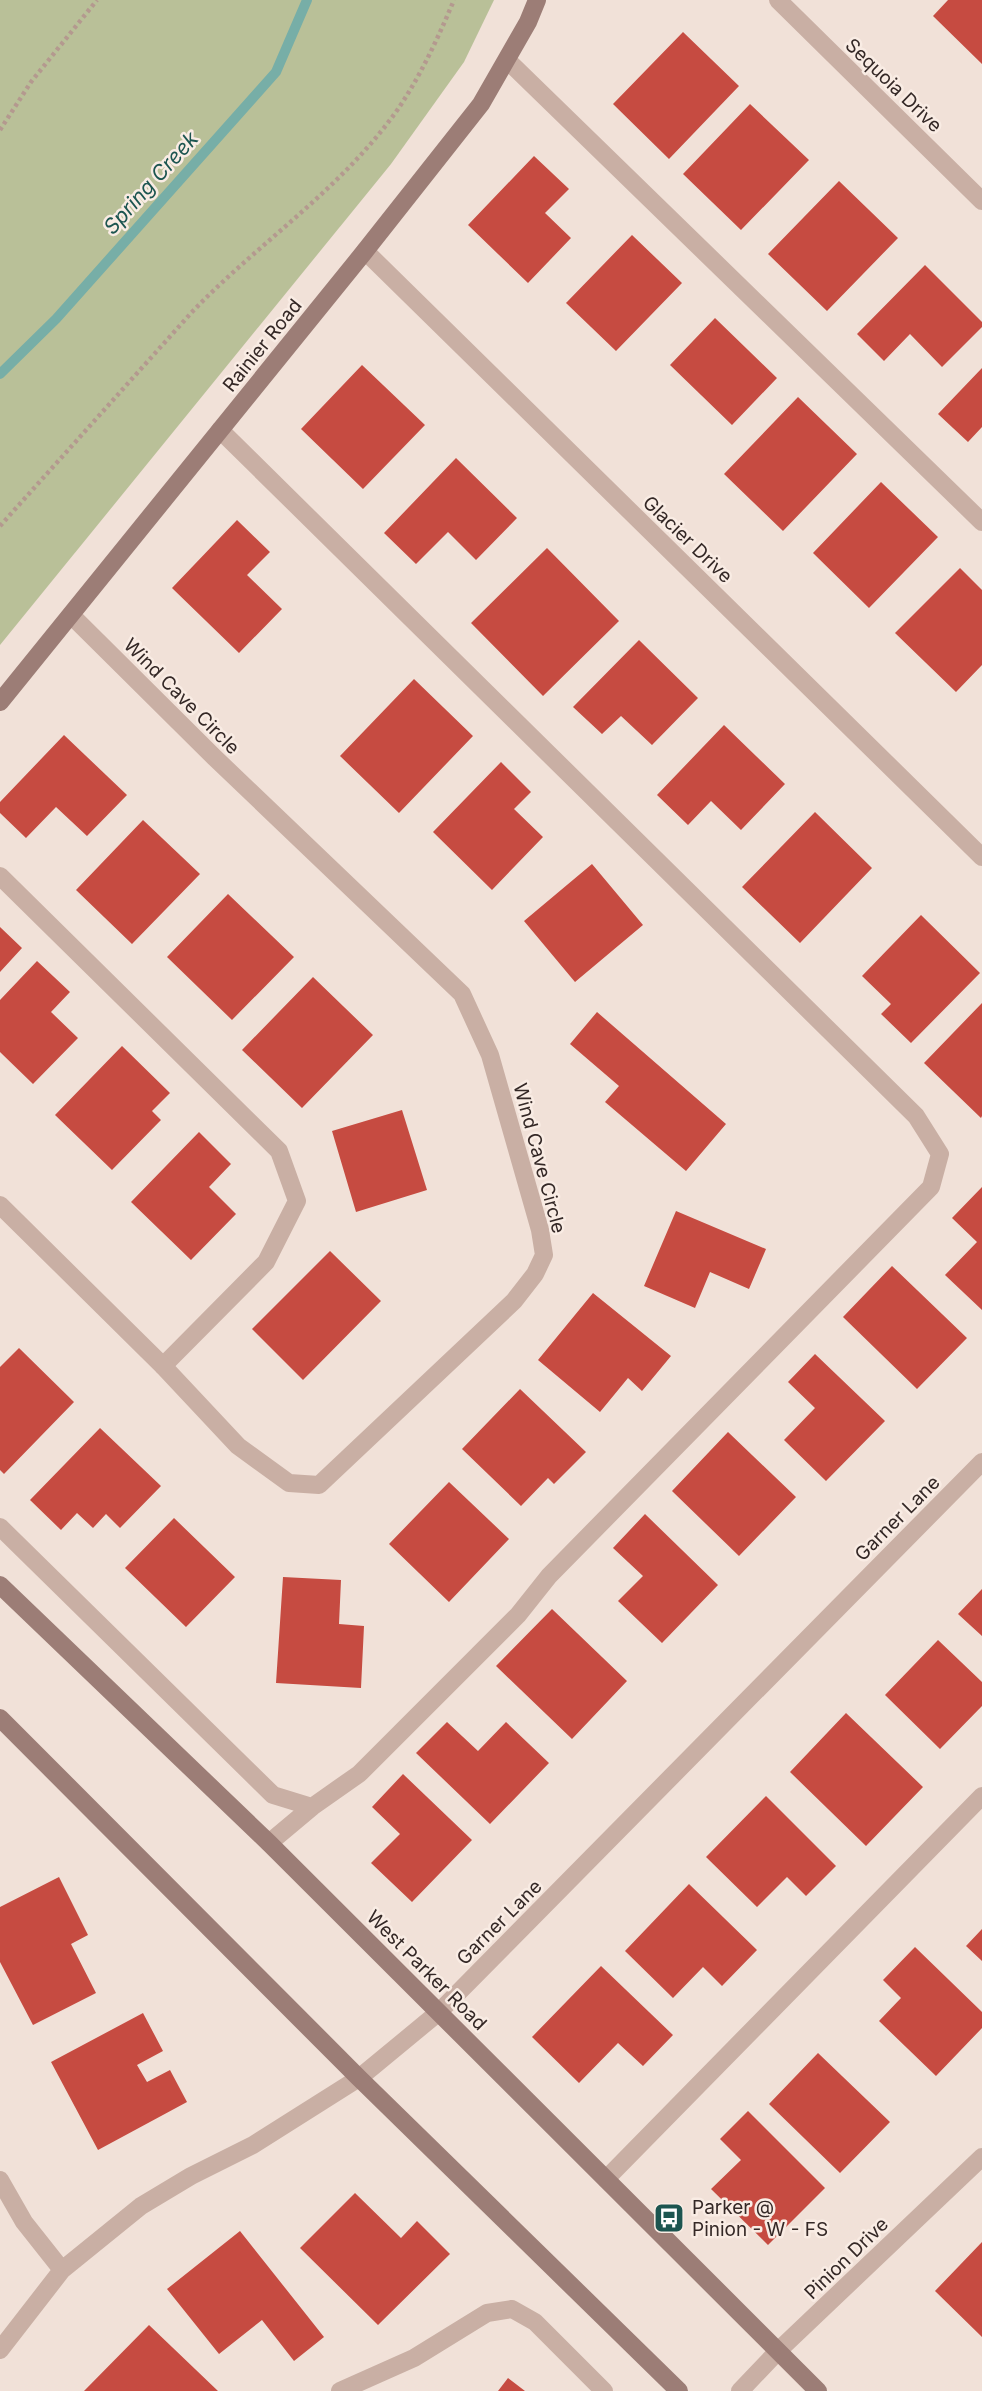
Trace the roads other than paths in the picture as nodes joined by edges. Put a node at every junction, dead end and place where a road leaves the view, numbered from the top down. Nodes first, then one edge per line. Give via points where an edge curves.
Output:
1 (537, 0) edge
2 (778, 0) edge
3 (507, 60) junction
4 (982, 201) edge
5 (365, 251) junction
6 (220, 430) junction
7 (982, 522) edge
8 (71, 615) junction
9 (0, 702) edge
10 (982, 857) edge
11 (0, 876) edge
12 (0, 1205) edge
13 (163, 1366) junction
14 (982, 1462) edge
15 (0, 1527) edge
16 (0, 1585) edge
17 (0, 1718) edge
18 (982, 1796) edge
19 (312, 1807) junction
20 (270, 1843) junction
21 (439, 2012) junction
22 (359, 2078) junction
23 (982, 2157) edge
24 (606, 2179) junction
25 (0, 2180) edge
26 (62, 2270) junction
27 (0, 2350) edge
28 (778, 2351) junction
29 (340, 2391) edge
30 (604, 2391) edge
31 (679, 2391) edge
32 (740, 2391) edge
33 (818, 2391) edge

1 - 3 main road, Rainier Road
2 - 4 street, Sequoia Drive
3 - 5 main road, Rainier Road via 481,104
3 - 7 street
5 - 6 main road, Rainier Road
5 - 10 street, Glacier Drive
6 - 8 main road, Rainier Road
6 - 19 street via 916,1116 940,1154 931,1187 368,1765
8 - 9 main road, Rainier Road
8 - 13 street, Wind Cave Circle via 462,994 490,1055 544,1255 514,1301 319,1485 289,1483 238,1446
11 - 13 street via 279,1152 298,1201 266,1262
12 - 13 street, Wind Cave Circle
14 - 21 street, Garner Lane
15 - 19 street via 273,1796
16 - 20 main road, West Parker Road
17 - 22 main road
18 - 24 street
19 - 20 street
20 - 21 main road, West Parker Road
21 - 22 street, Garner Lane
21 - 24 main road, West Parker Road
22 - 26 street, Garner Lane via 253,2145 141,2206
22 - 31 main road
23 - 28 street, Pinion Drive
24 - 28 main road, West Parker Road
25 - 26 street via 24,2222
26 - 27 street, Garner Lane
28 - 32 street, Pinion Drive
28 - 33 main road, West Parker Road
29 - 30 street via 414,2358 487,2313 512,2309 535,2322

